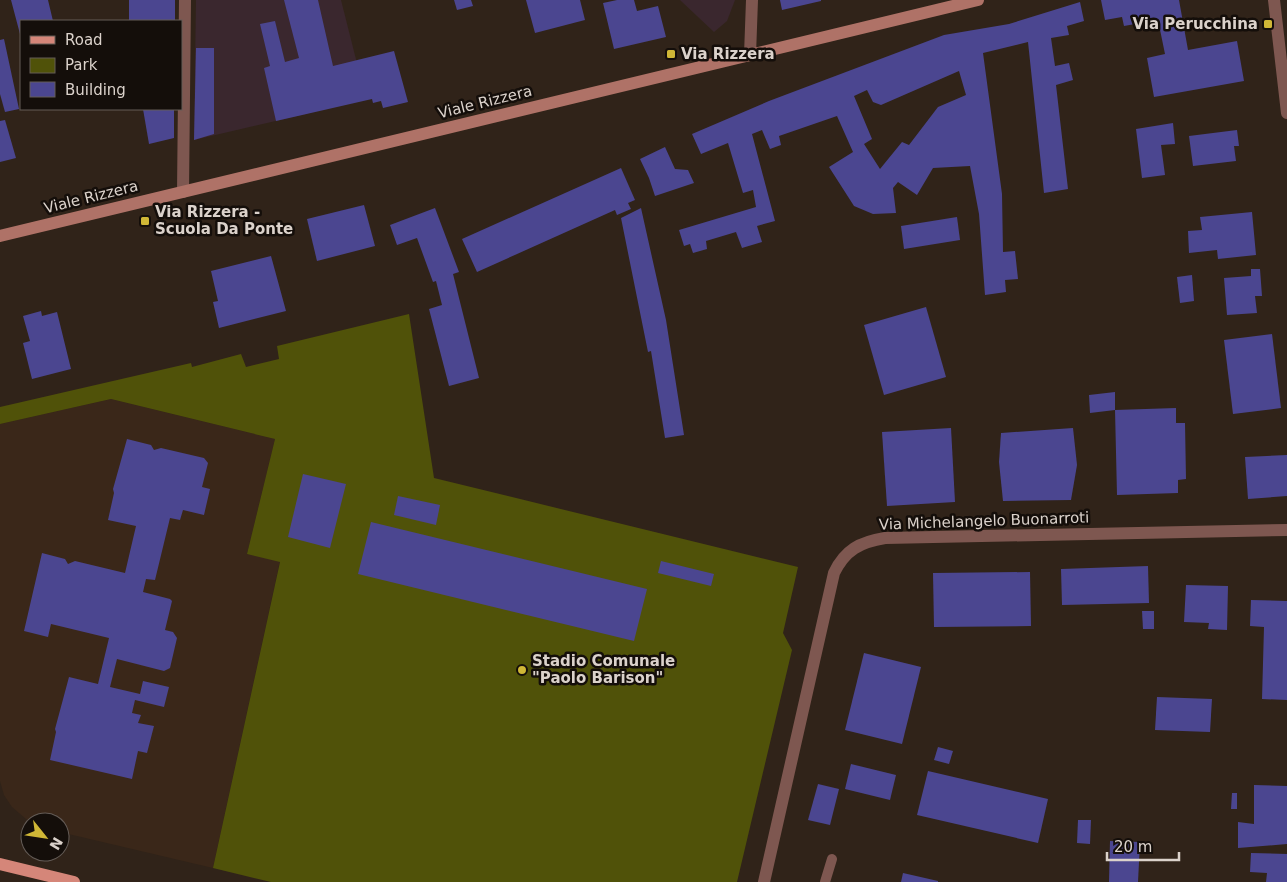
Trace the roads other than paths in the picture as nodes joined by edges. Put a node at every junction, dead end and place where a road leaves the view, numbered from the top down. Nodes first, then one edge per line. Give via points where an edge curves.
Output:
1 (185, 0) edge
2 (752, 0) edge
3 (978, 0) edge
4 (1274, 0) edge
5 (750, 55) junction
6 (1287, 113) edge
7 (183, 192) junction
8 (0, 236) edge
9 (1287, 530) edge
10 (832, 859) dead end
11 (0, 864) edge
12 (74, 882) edge
13 (764, 882) edge
14 (825, 882) edge

1 - 7 street
2 - 5 street
3 - 5 street, Viale Rizzera
4 - 6 street
5 - 7 street, Viale Rizzera
7 - 8 street, Viale Rizzera
9 - 13 street, Via Michelangelo Buonarroti via 885,538 869,541 845,554 834,573
10 - 14 lane
11 - 12 main road

